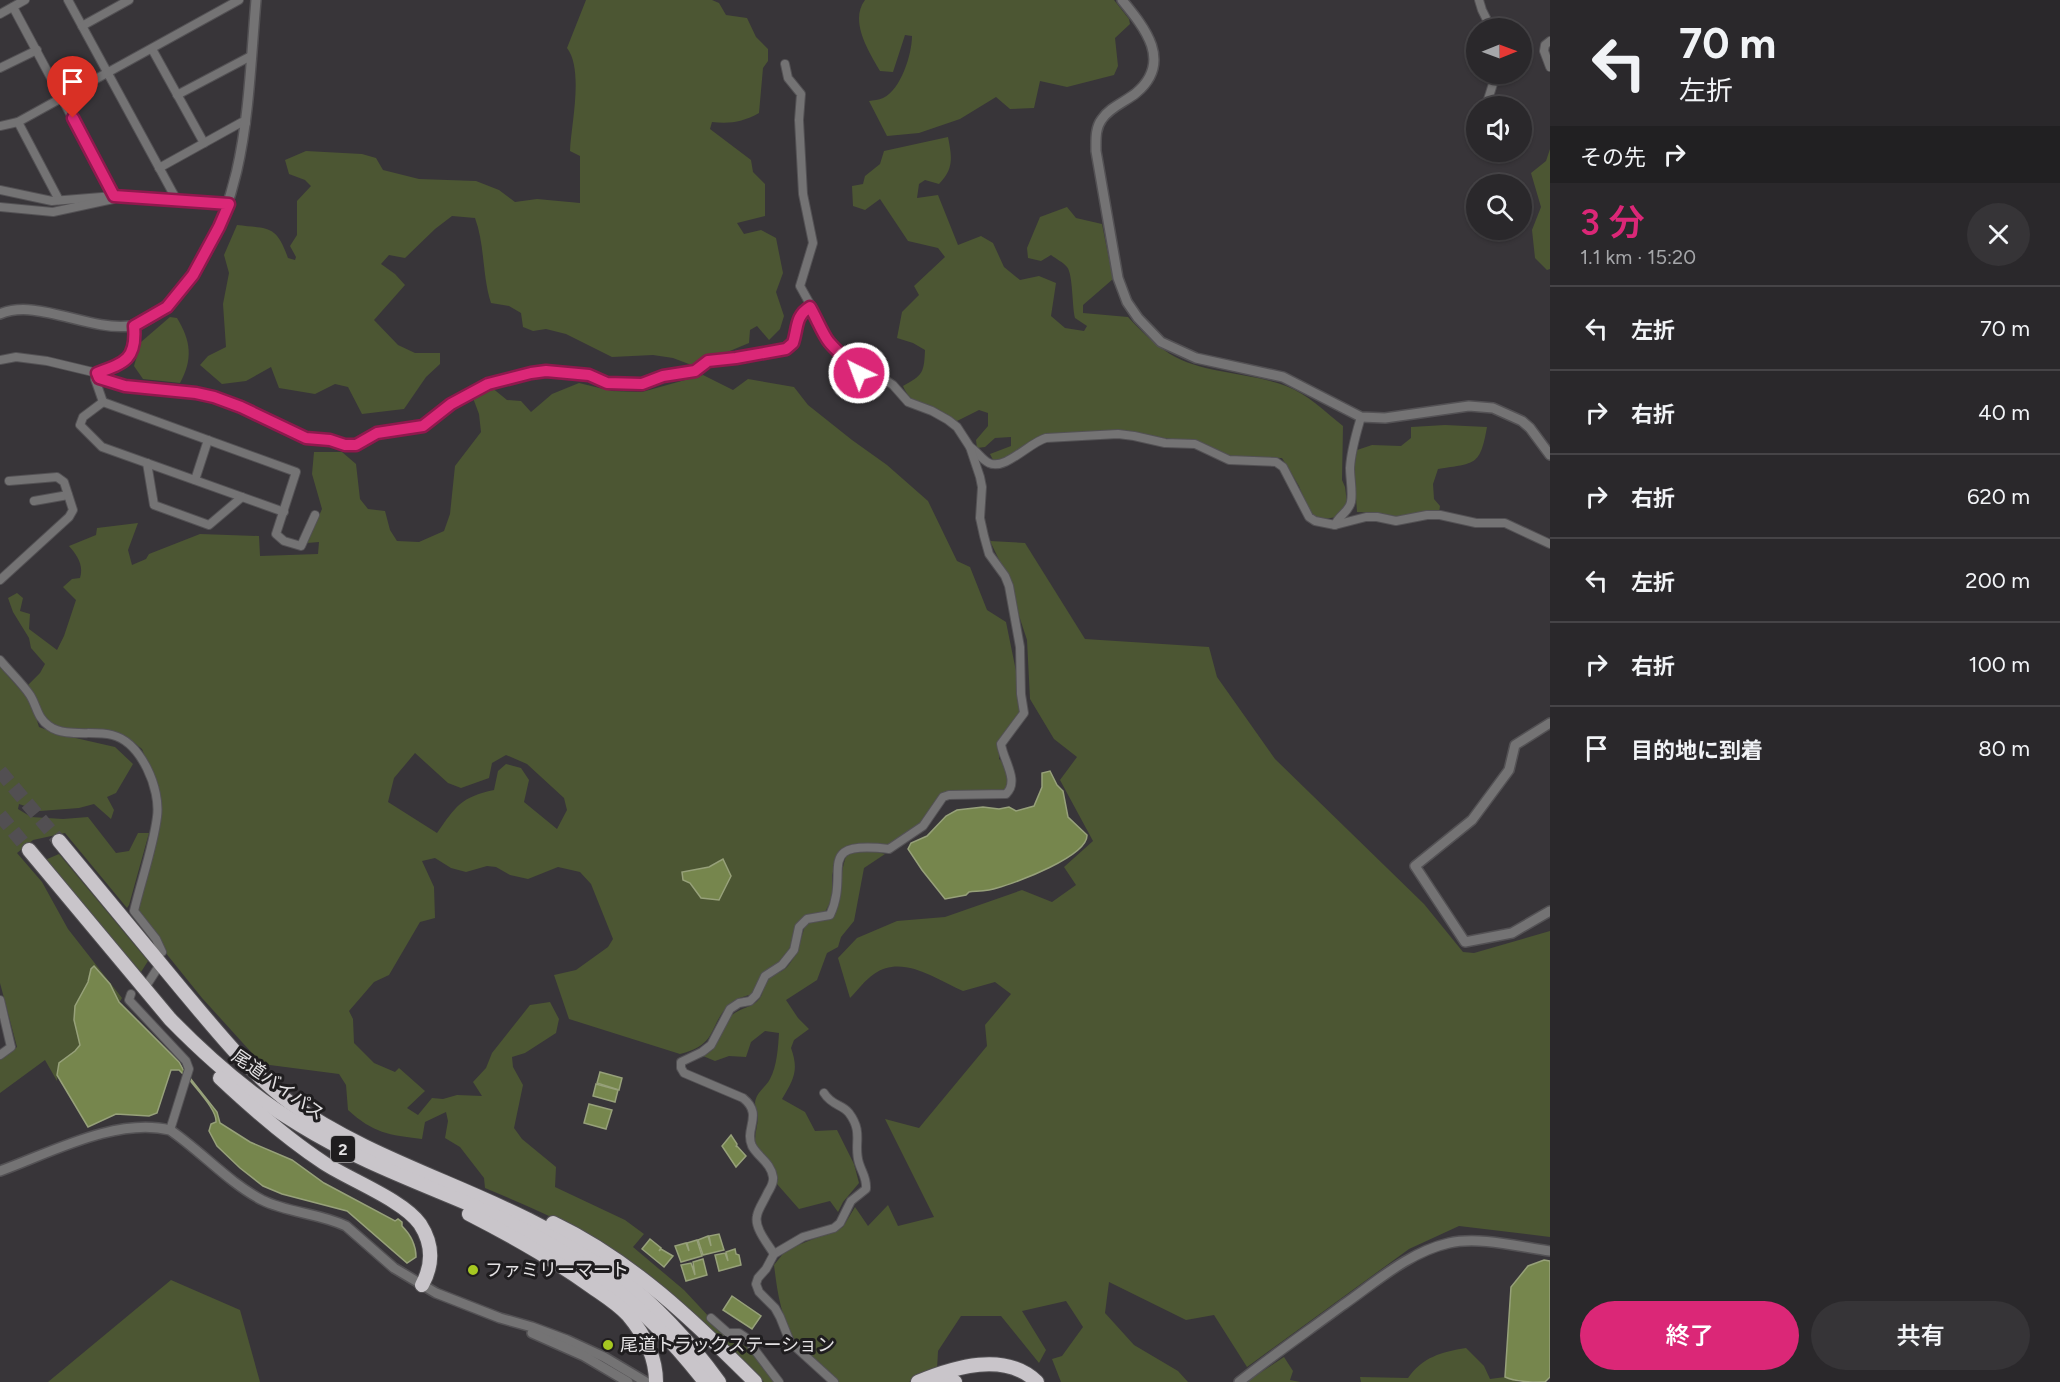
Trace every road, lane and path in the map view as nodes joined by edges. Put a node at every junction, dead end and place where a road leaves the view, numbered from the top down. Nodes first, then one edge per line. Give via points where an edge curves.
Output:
1 (25, 0) edge
2 (68, 0) edge
3 (129, 0) edge
4 (239, 0) edge
5 (256, 0) edge
6 (1122, 0) edge
7 (1479, 0) edge
8 (13, 7) junction
9 (0, 14) edge
10 (1486, 18) edge
11 (82, 26) junction
12 (1550, 41) edge
13 (152, 49) junction
14 (37, 50) junction
15 (251, 56) junction
16 (785, 64) dead end
17 (1550, 67) edge
18 (0, 68) edge
19 (107, 74) junction
20 (177, 94) junction
21 (63, 98) junction
22 (18, 122) junction
23 (246, 123) junction
24 (0, 126) edge
25 (204, 143) junction
26 (159, 168) junction
27 (0, 190) edge
28 (114, 196) junction
29 (174, 199) junction
30 (59, 200) junction
31 (229, 204) junction
32 (0, 207) edge
33 (810, 307) junction
34 (0, 314) edge
35 (134, 326) junction
36 (0, 360) edge
37 (97, 373) junction
38 (103, 402) junction
39 (1361, 417) junction
40 (208, 440) junction
41 (970, 447) junction
42 (1550, 455) edge
43 (147, 463) junction
44 (195, 480) junction
45 (9, 481) dead end
46 (68, 495) junction
47 (242, 497) junction
48 (34, 501) dead end
49 (284, 512) junction
50 (315, 516) dead end
51 (1335, 525) junction
52 (1550, 544) edge
53 (0, 579) edge
54 (0, 660) edge
55 (1550, 723) edge
56 (58, 842) tunnel mouth
57 (29, 850) tunnel mouth
58 (1550, 911) edge
59 (92, 927) junction
60 (162, 952) dead end
61 (157, 969) dead end
62 (148, 983) dead end
63 (131, 994) dead end
64 (0, 1000) edge
65 (0, 1054) edge
66 (246, 1089) junction
67 (824, 1093) dead end
68 (170, 1130) junction
69 (403, 1164) junction
70 (0, 1171) edge
71 (1550, 1251) edge
72 (774, 1254) junction
73 (422, 1285) junction
74 (500, 1318) junction
75 (711, 1318) dead end
76 (713, 1342) junction
77 (628, 1382) edge
78 (646, 1382) edge
79 (656, 1382) edge
80 (705, 1382) edge
81 (720, 1382) edge
82 (747, 1382) edge
83 (754, 1382) edge
84 (779, 1382) edge
85 (834, 1382) edge
86 (918, 1382) edge
87 (923, 1382) edge
88 (956, 1382) edge
89 (1036, 1382) edge
90 (1239, 1382) edge

1 - 8 street
2 - 11 street
3 - 11 street
4 - 13 street
5 - 15 street
6 - 39 street via 1151,40 1154,62 1145,84 1103,117 1096,134 1118,278 1127,302 1149,332 1180,352 1283,377
7 - 10 street
8 - 9 street
8 - 14 street
11 - 19 street
12 - 17 street via 1544,51
13 - 19 street
13 - 20 street
14 - 18 street
14 - 21 street
15 - 20 street
15 - 23 street
16 - 33 street via 788,78 801,93 803,194 813,243 800,286
19 - 21 street
19 - 26 street
20 - 25 street
21 - 22 street
21 - 28 street
22 - 24 street
22 - 30 street
23 - 25 street
23 - 31 street
25 - 26 street
26 - 29 street
27 - 30 street
28 - 29 street
28 - 30 street
28 - 32 street via 53,212
29 - 31 street
31 - 35 street via 193,275 167,307
33 - 37 street via 797,320 793,343 786,349 708,361 695,371 642,384 607,383 589,375 531,373 488,384 451,404 423,426 377,433 356,445 306,438 214,397 125,386 99,378
33 - 41 street via 827,340 859,373 887,381 908,402 948,420
34 - 35 street via 30,310 90,324
35 - 37 street via 134,350 128,359
36 - 37 street via 26,358
37 - 38 street via 95,379
38 - 40 street
38 - 43 street via 83,417 80,425 102,447
39 - 42 street via 1385,418 1469,406 1493,408 1522,421
39 - 51 street via 1352,446 1351,502
40 - 44 street
40 - 49 street via 296,472
41 - 51 street via 996,464 1046,438 1118,434 1195,444 1229,460 1276,462 1283,466 1309,517
41 - 72 street via 982,487 980,518 984,536 989,554 1009,586 1020,647 1024,713 1001,744 1012,784 1010,790 1006,794 949,795 923,826 889,849 862,846 842,854 830,915 807,919 799,927 794,950 782,965 765,976 756,995 730,1009 711,1045 681,1062 684,1073 750,1104 754,1116 752,1146 770,1168 773,1184 756,1216
43 - 44 street
43 - 47 street via 154,506 210,525
44 - 47 street
45 - 46 street via 57,477 64,482
46 - 48 street
46 - 53 street via 73,510 69,517
47 - 49 street
49 - 50 street via 276,534 301,546
51 - 52 street via 1366,517 1396,521 1440,515 1476,523 1505,523
54 - 60 street via 50,727 114,735 141,754 155,791 158,815 134,911
55 - 58 street via 1515,745 1509,770 1472,820 1414,866 1465,942 1512,933
56 - 69 highway, 尾道バイパス / 2 via 224,1039 266,1083 313,1118
57 - 59 highway, 尾道バイパス / 2
59 - 66 highway, 尾道バイパス / 2 via 170,1019
59 - 73 highway via 168,1023 239,1097 324,1163 414,1217 426,1235 431,1255
61 - 62 street
63 - 68 street via 129,1000 189,1069
64 - 65 street via 11,1047
66 - 79 highway via 318,1143 516,1238 616,1304 645,1339 654,1362
66 - 80 highway, 尾道バイパス / 2 via 326,1141 507,1222 574,1259 650,1318
67 - 72 street via 830,1102 847,1111 858,1131 858,1161 867,1180 866,1190 851,1201 840,1224 803,1237
68 - 70 street via 103,1133
68 - 73 street via 247,1191 264,1201 346,1226 394,1268
69 - 76 highway via 574,1233 641,1277
69 - 81 highway, 尾道バイパス / 2 via 528,1219 606,1266 656,1308
71 - 90 street via 1476,1241 1451,1242 1426,1250
72 - 85 street via 758,1278 759,1292 775,1308 790,1342
73 - 74 street
74 - 77 street via 584,1356
74 - 78 street via 567,1340
75 - 84 street via 728,1333 745,1337
76 - 82 highway
76 - 83 highway
86 - 89 highway via 950,1371 992,1364 1017,1368
87 - 88 highway

